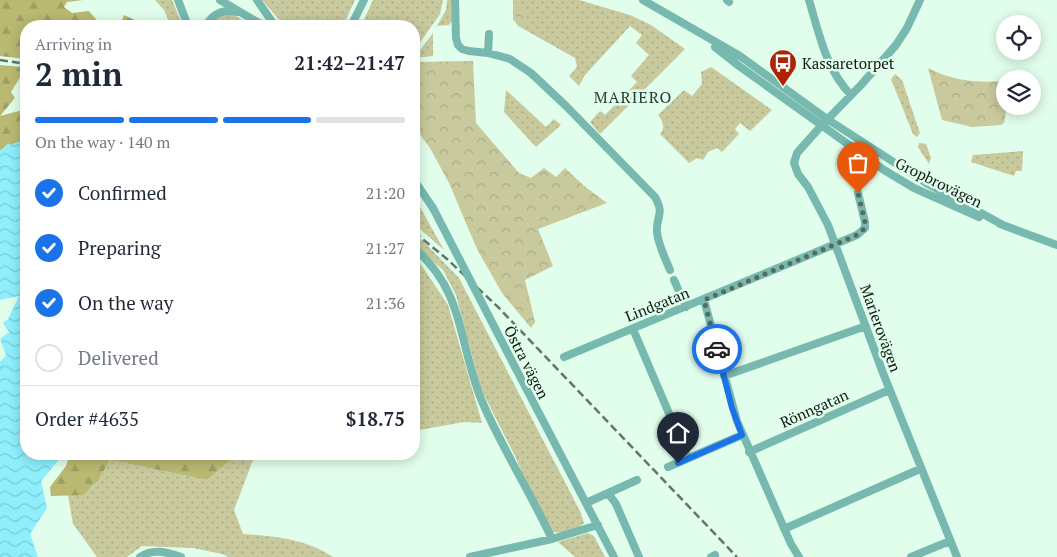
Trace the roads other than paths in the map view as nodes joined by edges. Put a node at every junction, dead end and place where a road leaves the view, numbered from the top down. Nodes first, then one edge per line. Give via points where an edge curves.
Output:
1 (178, 0) edge
2 (220, 0) edge
3 (257, 0) edge
4 (364, 0) edge
5 (455, 0) edge
6 (643, 0) edge
7 (809, 0) edge
8 (920, 0) edge
9 (241, 12) junction
10 (186, 20) edge
11 (210, 20) edge
12 (254, 20) edge
13 (271, 20) edge
14 (354, 20) edge
15 (698, 33) junction
16 (489, 34) dead end
17 (488, 53) junction
18 (851, 95) junction
19 (827, 119) junction
20 (821, 126) junction
21 (420, 189) edge
22 (858, 193) dead end
23 (1003, 225) junction
24 (836, 244) junction
25 (1057, 245) edge
26 (420, 256) edge
27 (670, 270) dead end
28 (674, 280) dead end
29 (704, 300) junction
30 (686, 307) junction
31 (866, 326) junction
32 (632, 329) junction
33 (564, 357) dead end
34 (724, 376) junction
35 (889, 390) junction
36 (742, 435) junction
37 (750, 452) junction
38 (688, 458) junction
39 (668, 467) dead end
40 (920, 470) junction
41 (637, 480) dead end
42 (608, 493) junction
43 (586, 503) junction
44 (598, 525) junction
45 (784, 529) junction
46 (552, 539) junction
47 (950, 541) junction
48 (140, 557) edge
49 (181, 557) edge
50 (470, 557) edge
51 (614, 557) edge
52 (638, 557) edge
53 (799, 557) edge
54 (911, 557) edge
55 (957, 557) edge

1 - 10 street
2 - 9 street
3 - 13 street
4 - 14 street
5 - 17 street via 458,45 462,49
6 - 15 street, Gropbrovägen
7 - 18 street via 833,71
8 - 18 street, Marierovägen via 896,45
9 - 11 street via 230,10
9 - 12 street
15 - 19 street, Gropbrovägen via 740,56
15 - 20 street, Gropbrovägen
16 - 17 street
17 - 27 street via 516,62 530,72 655,197 661,215 658,237
18 - 19 street, Marierovägen
19 - 20 street, Marierovägen
19 - 23 street, Gropbrovägen via 926,183
20 - 23 street, Gropbrovägen via 914,188
20 - 24 street, Marierovägen via 797,152 794,163
21 - 43 street, Östra vägen, bridge via 433,208
22 - 24 street, Lindgatan via 865,228
23 - 25 street, Gropbrovägen
24 - 29 street, Lindgatan
24 - 31 street, Marierovägen
26 - 46 street via 436,271 452,299 484,406
28 - 30 street
29 - 30 street, Lindgatan
29 - 34 street
30 - 32 street, Lindgatan
31 - 34 street
31 - 35 street, Marierovägen
32 - 33 street, Lindgatan
32 - 38 street
34 - 36 street
35 - 37 street, Rönngatan
35 - 40 street, Marierovägen
36 - 37 street
36 - 38 street
37 - 45 street
38 - 39 street
40 - 45 street
40 - 47 street, Marierovägen
41 - 42 street
42 - 43 street
42 - 52 street via 616,504
43 - 44 street, Östra vägen
44 - 46 street
44 - 51 street, Östra vägen
45 - 53 street
46 - 50 street
47 - 54 street
47 - 55 street, Marierovägen
48 - 49 street via 163,552

